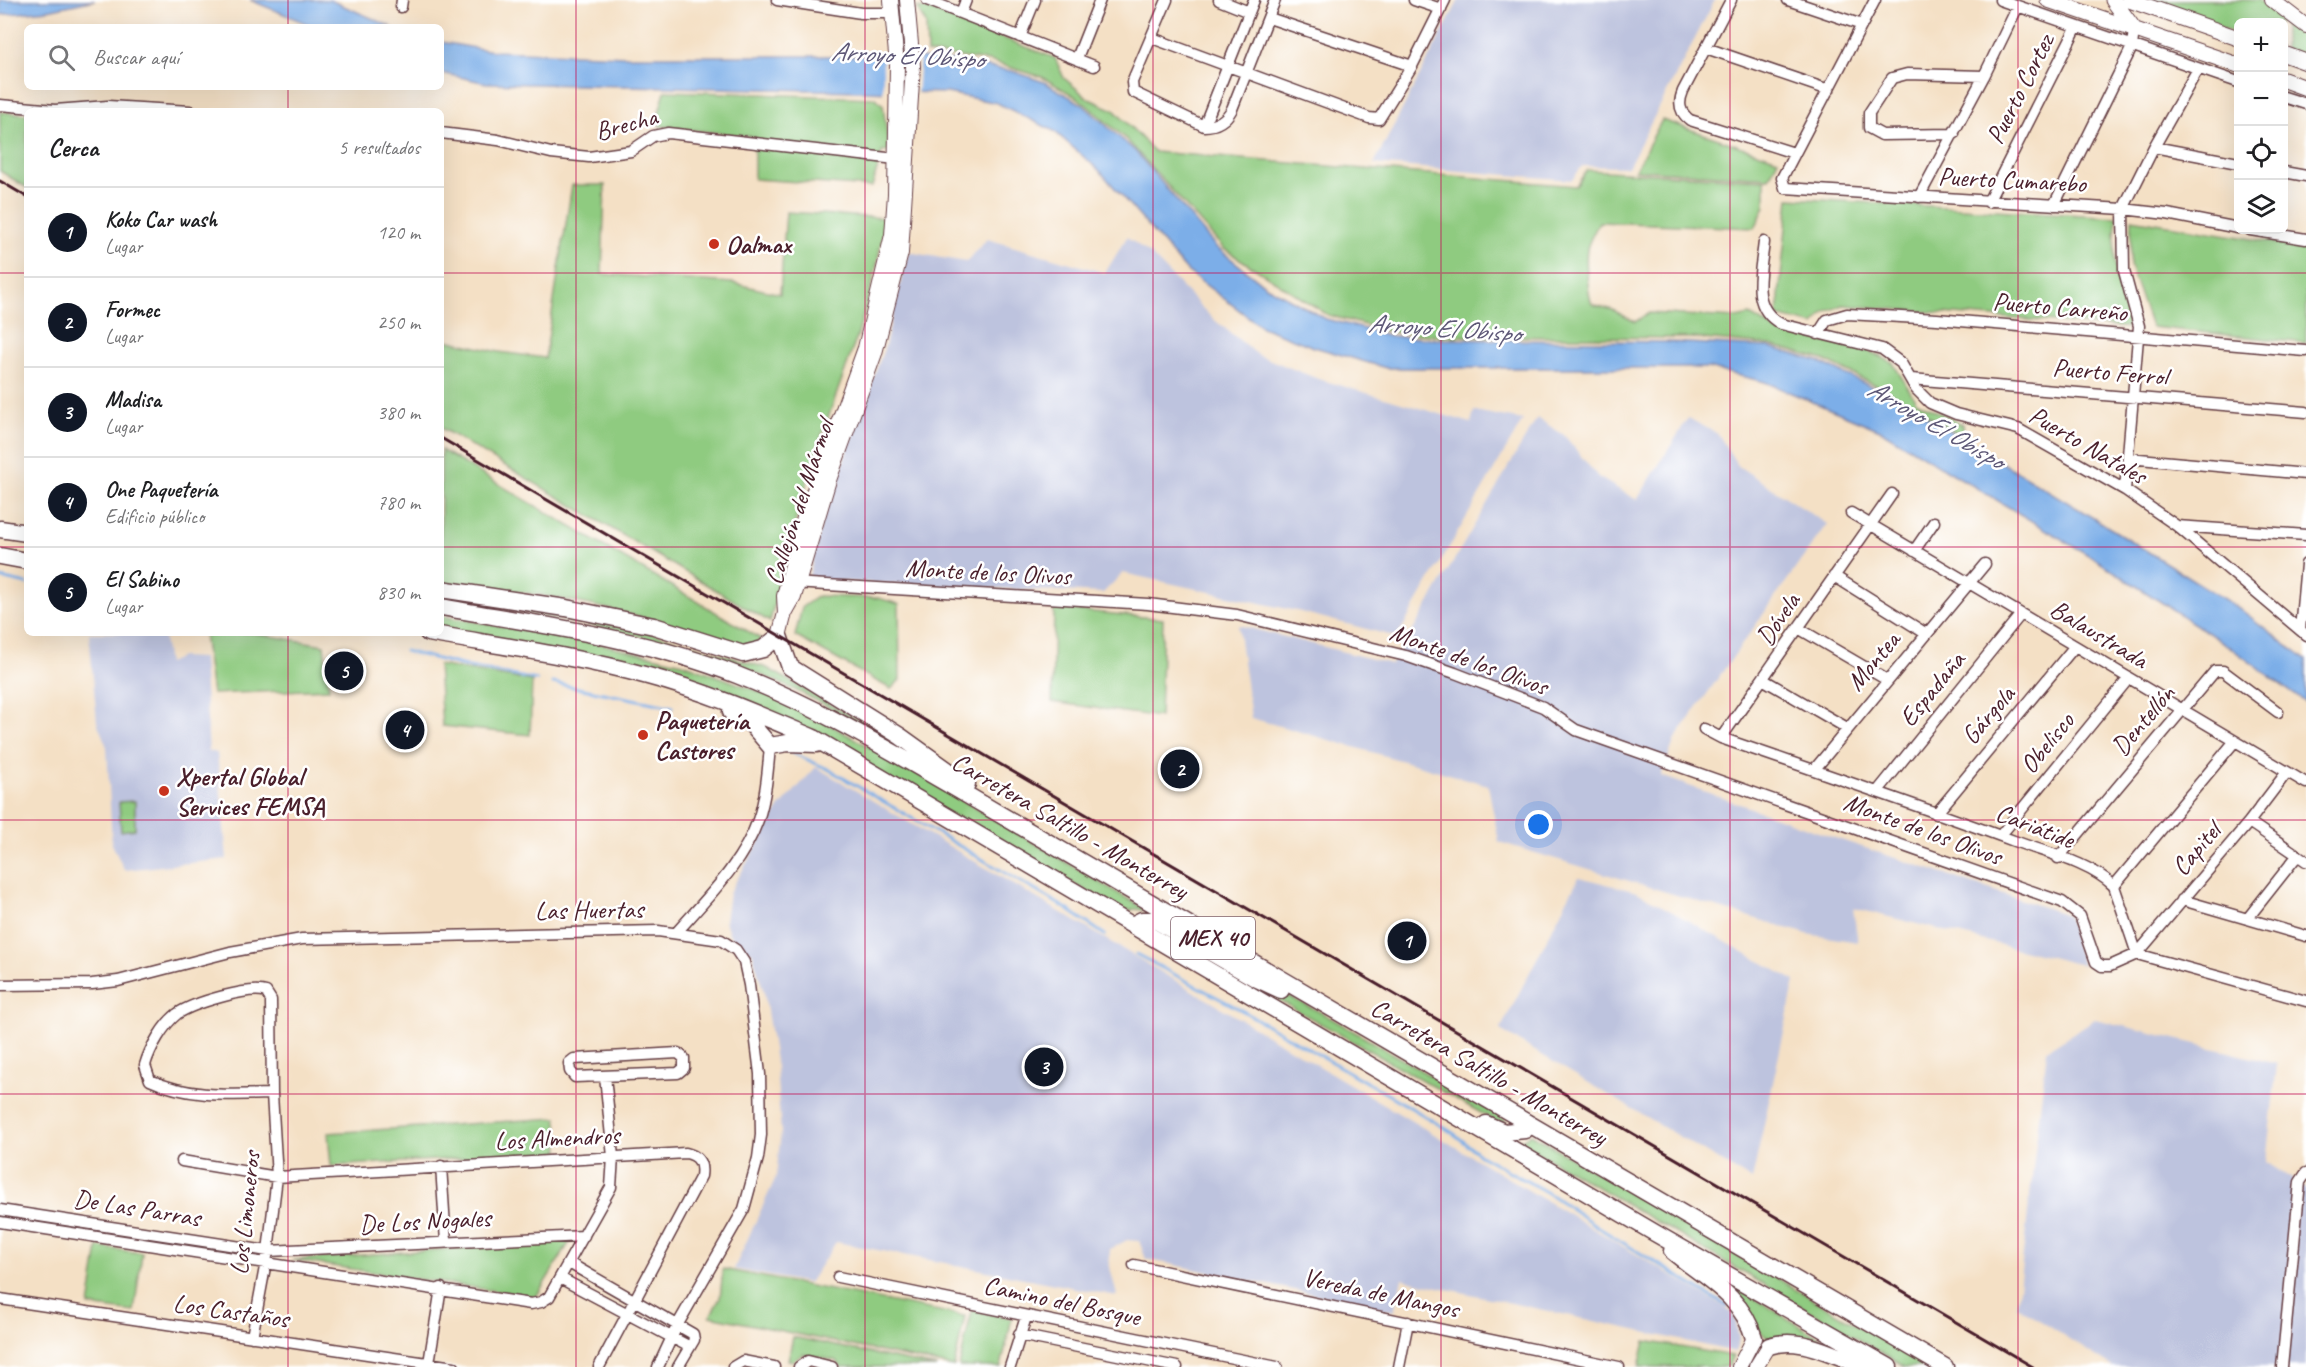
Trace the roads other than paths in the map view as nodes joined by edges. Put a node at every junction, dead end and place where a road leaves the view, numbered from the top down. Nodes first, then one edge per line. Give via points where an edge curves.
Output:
1 (777, 0) edge
2 (907, 0) edge
3 (927, 0) edge
4 (966, 0) edge
5 (1035, 0) edge
6 (1100, 0) edge
7 (1167, 0) edge
8 (1219, 0) edge
9 (1254, 0) edge
10 (1275, 0) edge
11 (1414, 0) edge
12 (1731, 0) edge
13 (1788, 0) edge
14 (1875, 0) edge
15 (2000, 0) edge
16 (2048, 0) edge
17 (2106, 0) edge
18 (2113, 0) edge
19 (2272, 0) edge
20 (2136, 2) edge
21 (816, 3) edge
22 (1443, 5) edge
23 (2018, 6) junction
24 (1249, 12) junction
25 (892, 13) edge
26 (961, 13) junction
27 (2087, 14) junction
28 (1269, 18) junction
29 (1862, 25) junction
30 (2130, 26) junction
31 (2306, 26) edge
32 (2076, 28) junction
33 (1020, 37) junction
34 (2234, 37) edge
35 (1152, 38) junction
36 (2132, 46) junction
37 (1706, 48) junction
38 (2288, 56) edge
39 (1077, 58) junction
40 (2306, 62) edge
41 (2234, 64) edge
42 (1094, 66) dead end
43 (1412, 66) junction
44 (1227, 67) junction
45 (2198, 69) junction
46 (1246, 74) junction
47 (1984, 76) junction
48 (2234, 81) edge
49 (2288, 82) edge
50 (2306, 88) edge
51 (1828, 90) junction
52 (2288, 99) edge
53 (2306, 104) edge
54 (0, 105) edge
55 (33, 108) edge
56 (82, 108) edge
57 (141, 108) edge
58 (1204, 126) junction
59 (444, 133) edge
60 (1954, 134) junction
61 (902, 135) junction
62 (2154, 147) junction
63 (1794, 153) junction
64 (896, 159) junction
65 (2234, 162) edge
66 (2288, 173) edge
67 (2306, 176) edge
68 (1919, 197) junction
69 (1988, 202) junction
70 (2054, 205) junction
71 (2123, 209) junction
72 (2234, 227) edge
73 (2275, 234) edge
74 (2306, 239) edge
75 (1764, 242) dead end
76 (1818, 334) junction
77 (2138, 338) junction
78 (2306, 351) edge
79 (1911, 379) junction
80 (857, 386) junction
81 (2132, 396) junction
82 (2306, 412) edge
83 (2128, 458) junction
84 (2306, 474) edge
85 (2125, 490) junction
86 (1892, 494) dead end
87 (1851, 513) dead end
88 (1934, 522) dead end
89 (1869, 524) junction
90 (2177, 526) junction
91 (0, 529) edge
92 (24, 533) edge
93 (2306, 535) edge
94 (1914, 551) junction
95 (0, 556) edge
96 (24, 560) edge
97 (1985, 564) dead end
98 (2306, 564) edge
99 (1834, 576) junction
100 (792, 583) junction
101 (1968, 583) junction
102 (444, 589) edge
103 (444, 608) edge
104 (2021, 614) junction
105 (1798, 628) junction
106 (2303, 632) edge
107 (1925, 633) junction
108 (444, 636) edge
109 (779, 636) junction
110 (2075, 646) junction
111 (2129, 678) junction
112 (1764, 680) junction
113 (1887, 680) junction
114 (684, 686) junction
115 (2181, 709) junction
116 (2278, 712) dead end
117 (1847, 728) junction
118 (1704, 729) dead end
119 (1721, 738) junction
120 (2235, 741) junction
121 (770, 746) junction
122 (835, 750) junction
123 (1814, 770) junction
124 (2287, 772) junction
125 (2306, 783) edge
126 (1877, 792) junction
127 (992, 811) junction
128 (1936, 814) junction
129 (2249, 822) junction
130 (2000, 836) junction
131 (2058, 858) junction
132 (2302, 858) edge
133 (2114, 886) junction
134 (2182, 900) junction
135 (2248, 918) junction
136 (1132, 925) junction
137 (676, 933) junction
138 (2306, 936) edge
139 (2137, 954) junction
140 (0, 985) edge
141 (2306, 1001) edge
142 (1351, 1021) junction
143 (1371, 1065) junction
144 (605, 1076) junction
145 (272, 1094) junction
146 (1528, 1125) junction
147 (613, 1157) junction
148 (182, 1161) dead end
149 (441, 1166) junction
150 (2305, 1174) edge
151 (277, 1177) junction
152 (0, 1210) edge
153 (0, 1222) edge
154 (1655, 1233) junction
155 (585, 1236) junction
156 (446, 1242) junction
157 (268, 1251) junction
158 (266, 1262) junction
159 (569, 1263) junction
160 (1134, 1265) dead end
161 (838, 1277) dead end
162 (560, 1278) junction
163 (441, 1288) junction
164 (0, 1299) edge
165 (635, 1300) junction
166 (627, 1315) junction
167 (1026, 1317) junction
168 (1408, 1322) junction
169 (678, 1324) junction
170 (1019, 1335) junction
171 (252, 1336) junction
172 (671, 1338) junction
173 (1754, 1338) joint
174 (1769, 1346) joint
175 (690, 1347) junction
176 (429, 1363) junction
177 (738, 1364) edge
178 (454, 1367) edge
179 (599, 1367) edge
180 (658, 1367) edge
181 (678, 1367) edge
182 (774, 1367) edge
183 (799, 1367) edge
184 (832, 1367) edge
185 (1010, 1367) edge
186 (1177, 1367) edge
187 (1277, 1367) edge
188 (1399, 1367) edge
189 (1619, 1367) edge
190 (1739, 1367) edge
191 (1756, 1367) edge
192 (1886, 1367) edge
193 (1945, 1367) edge
194 (2282, 1367) edge

1 - 21 street
2 - 61 street via 913,66
3 - 26 street
4 - 26 street
5 - 33 street
6 - 39 street
7 - 35 street
8 - 24 street
9 - 24 street
10 - 28 street
11 - 22 street
12 - 37 street
13 - 29 street
14 - 29 street
15 - 23 street
16 - 27 main road
17 - 27 main road via 2103,10
18 - 30 main road
19 - 31 street
20 - 30 main road via 2131,9
20 - 34 main road
21 - 25 street via 861,13
22 - 43 street
23 - 32 street
23 - 47 street
24 - 44 street
25 - 61 street
26 - 33 street
27 - 30 main road
28 - 43 street
28 - 46 street
29 - 51 street
30 - 36 street
30 - 41 main road
32 - 36 street
32 - 69 street, Puerto Cortez
33 - 39 street
35 - 44 street
35 - 58 street via 1132,82 1133,92
36 - 45 street
36 - 70 street
37 - 51 street
37 - 63 street via 1680,97 1681,110 1690,120
38 - 40 main road
39 - 42 street
43 - 46 street via 1379,119 1374,120
44 - 46 street
44 - 58 street
45 - 48 street
45 - 62 street
46 - 58 street via 1228,115 1215,125
47 - 60 street
47 - 60 street via 1899,75 1885,86 1867,118 1869,128 1882,135
49 - 50 main road
51 - 63 street
52 - 53 street
54 - 55 street
56 - 57 street
59 - 64 street, Brecha via 513,142 568,156 631,151 653,136 668,133
60 - 68 street
61 - 64 street, Callejón del Mármol
61 - 80 street, Callejón del Mármol via 901,253 886,313
62 - 65 street
62 - 71 street
63 - 68 street, Puerto Cumarebo via 1782,178 1788,189
64 - 80 street, Callejón del Mármol via 889,253
66 - 67 street
68 - 69 street, Puerto Cumarebo
69 - 70 street, Puerto Cumarebo
70 - 71 street, Puerto Cumarebo
71 - 72 street, Puerto Cumarebo
71 - 77 street via 2124,271 2136,311
73 - 74 street
75 - 76 street, Puerto Natales via 1759,288 1763,310 1781,324
76 - 77 street, Puerto Carreño via 1827,321 1846,314
76 - 79 street, Puerto Natales via 1882,349 1901,363
77 - 78 street, Puerto Carreño
77 - 81 street
79 - 81 street, Puerto Ferrol
79 - 85 street, Puerto Natales via 1930,403 1956,414 2018,429
80 - 100 street, Callejón del Mármol
81 - 82 street, Puerto Ferrol
81 - 83 street
83 - 84 street
83 - 85 street
85 - 90 street, Puerto Natales
86 - 89 street, Dóvela
87 - 89 street, Balaustrada
88 - 94 street
89 - 94 street, Balaustrada
89 - 99 street, Dóvela
90 - 93 street
90 - 106 street, Puerto Natales
91 - 92 main road
94 - 101 street, Balaustrada
95 - 96 main road
97 - 101 street, Montea
98 - 106 street
99 - 105 street, Dóvela
99 - 107 street
100 - 109 street, Callejón del Mármol via 795,597 785,613
100 - 139 street, Monte de los Olivos via 1190,607 1276,623 1406,656 1543,707 1576,730 2062,902 2080,916 2096,962 2102,966
101 - 104 street, Balaustrada
101 - 107 street, Montea
102 - 109 main road via 654,626 743,654 763,649
103 - 127 main road, Carretera Saltillo - Monterrey / MEX 40 via 670,653 738,675 809,706
104 - 110 street, Balaustrada
104 - 126 street, Espadaña
105 - 112 street, Dóvela
105 - 113 street
107 - 113 street, Montea
108 - 114 main road, Carretera Saltillo - Monterrey / MEX 40 via 616,667
109 - 127 main road via 790,667 900,736 977,793
110 - 111 street, Balaustrada
110 - 128 street, Gárgola
111 - 115 street, Balaustrada
111 - 130 street, Obelisco
112 - 117 street
112 - 119 street, Dóvela
113 - 117 street, Montea
114 - 121 main road via 745,720
114 - 122 main road, Carretera Saltillo - Monterrey / MEX 40
115 - 116 street, Dentellón via 2218,670
115 - 120 street, Balaustrada
115 - 131 street, Dentellón
117 - 123 street, Montea
118 - 119 street, Cariátide
119 - 123 street, Cariátide
120 - 124 street, Balaustrada
120 - 133 street
121 - 122 main road via 800,742
121 - 137 street via 759,819 750,838
122 - 136 main road, Carretera Saltillo - Monterrey / MEX 40
123 - 126 street, Cariátide
124 - 125 street, Balaustrada
124 - 129 street, Capitel
126 - 128 street, Cariátide
127 - 142 main road, Carretera Saltillo - Monterrey / MEX 40
128 - 130 street, Cariátide
129 - 132 street
129 - 134 street, Capitel
130 - 131 street, Cariátide
131 - 133 street, Cariátide via 2105,878
132 - 135 street
133 - 139 street
134 - 135 street
134 - 139 street, Capitel
135 - 138 street
136 - 142 main road via 1155,920 1255,978
136 - 143 main road, Carretera Saltillo - Monterrey / MEX 40
137 - 140 street, Las Huertas via 302,939 118,981
137 - 169 street, Las Huertas via 721,940 736,950 744,962 756,1039 761,1116 758,1158 744,1209
139 - 141 street
142 - 146 main road, Carretera Saltillo - Monterrey / MEX 40
143 - 146 main road via 1414,1083 1494,1128 1514,1133
143 - 154 main road, Carretera Saltillo - Monterrey / MEX 40
144 - 144 street via 678,1073 684,1068 684,1058 678,1053 617,1055 574,1059 569,1063 575,1077
144 - 147 street
145 - 145 street, Los Limoneros via 272,1009 266,992 260,990 251,989 178,1014 168,1023 145,1065 150,1080 167,1088 197,1094
145 - 151 street, Los Limoneros
146 - 193 main road, Carretera Saltillo - Monterrey / MEX 40
147 - 149 street, Los Almendros
147 - 155 street via 611,1187
147 - 165 street, Los Almendros via 686,1153 694,1154 702,1168 674,1230
148 - 151 street, Los Almendros
149 - 151 street, Los Almendros
149 - 156 street
150 - 194 street via 2300,1182
151 - 157 street, Los Limoneros
152 - 157 street, De Las Parras
153 - 158 street, De Las Parras
154 - 173 main road via 1677,1256 1731,1296 1743,1311
154 - 192 main road, Carretera Saltillo - Monterrey / MEX 40
155 - 156 street, De Los Nogales
155 - 159 street
156 - 157 street, De Los Nogales
157 - 158 street, Los Limoneros
158 - 163 street, De Los Nogales
158 - 171 street, Los Limoneros
159 - 162 street
159 - 165 street
160 - 168 street, Vereda de Mangos
161 - 167 street, Camino del Bosque
162 - 163 street, De Los Nogales via 549,1297 531,1304
162 - 166 street
163 - 176 street
164 - 171 street, Los Castaños
165 - 166 street, Los Almendros
165 - 169 street
166 - 172 street
166 - 179 street, Los Almendros
167 - 170 street
167 - 187 street, Camino del Bosque
168 - 188 street
168 - 189 street, Vereda de Mangos
169 - 172 street, Las Huertas
169 - 175 street via 693,1334
170 - 185 street
170 - 186 street, Camino del Bosque
171 - 176 street, Los Castaños
172 - 175 street
172 - 180 street, Las Huertas
173 - 190 street
174 - 191 street
174 - 192 main road via 1801,1343 1861,1364
175 - 181 street
176 - 178 street, Los Castaños
177 - 182 street
183 - 184 street via 808,1361

